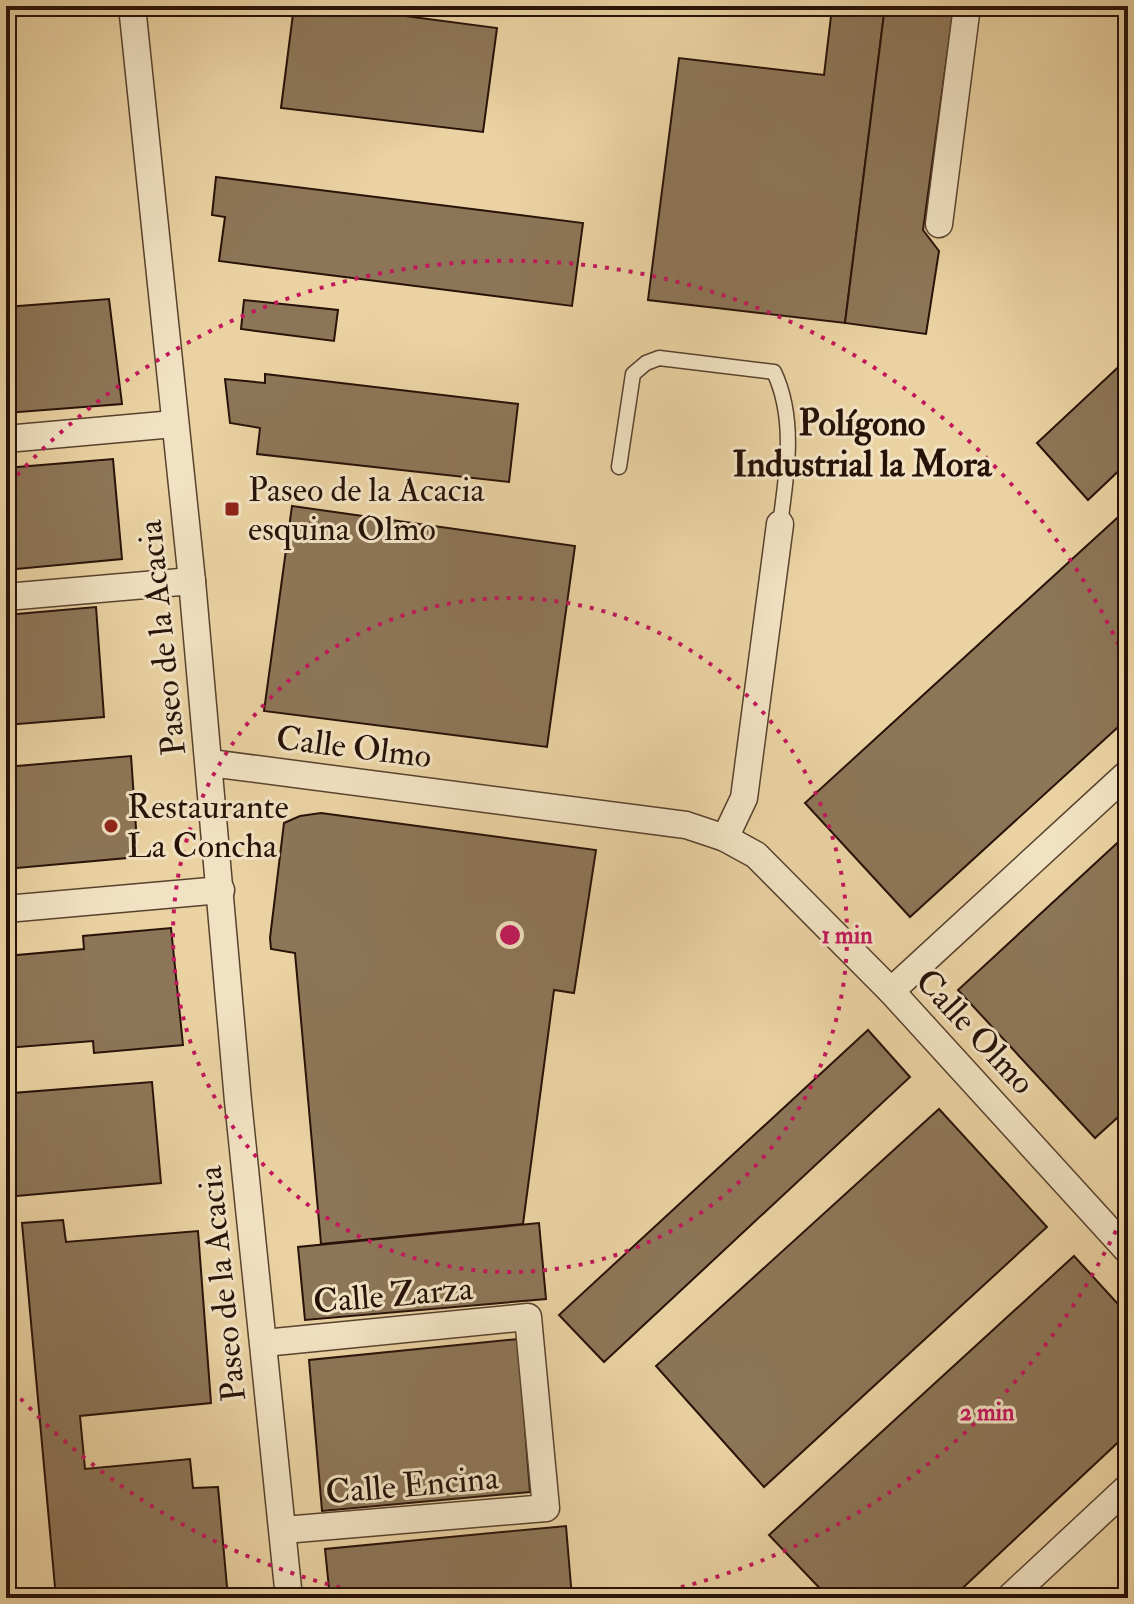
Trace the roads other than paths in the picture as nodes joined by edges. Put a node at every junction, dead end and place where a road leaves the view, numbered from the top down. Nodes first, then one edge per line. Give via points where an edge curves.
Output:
1 (132, 6) edge
2 (967, 6) edge
3 (939, 224) dead end
4 (174, 424) junction
5 (6, 439) edge
6 (619, 467) dead end
7 (780, 524) joint
8 (192, 581) junction
9 (6, 597) edge
10 (210, 763) junction
11 (1128, 773) edge
12 (725, 838) junction
13 (221, 890) junction
14 (6, 909) edge
15 (891, 991) junction
16 (1128, 1251) edge
17 (264, 1343) junction
18 (1128, 1487) edge
19 (546, 1508) joint
20 (284, 1530) junction
21 (289, 1598) edge
22 (1009, 1598) edge

1 - 4 street, Paseo de la Acacia
2 - 3 street
4 - 5 street
4 - 8 street, Paseo de la Acacia
6 - 7 lane via 633,374 646,363 659,358 774,372 786,396 787,472
7 - 12 street via 744,798
8 - 9 street
8 - 10 street, Paseo de la Acacia
10 - 12 street, Calle Olmo via 686,825
10 - 13 street, Paseo de la Acacia
11 - 15 street
12 - 15 street, Calle Olmo via 756,855
13 - 14 street
13 - 17 street, Paseo de la Acacia
15 - 16 street, Calle Olmo
17 - 19 street, Calle Zarza via 528,1317
17 - 20 street, Paseo de la Acacia
18 - 22 street
19 - 20 street, Calle Encina
20 - 21 street, Paseo de la Acacia

